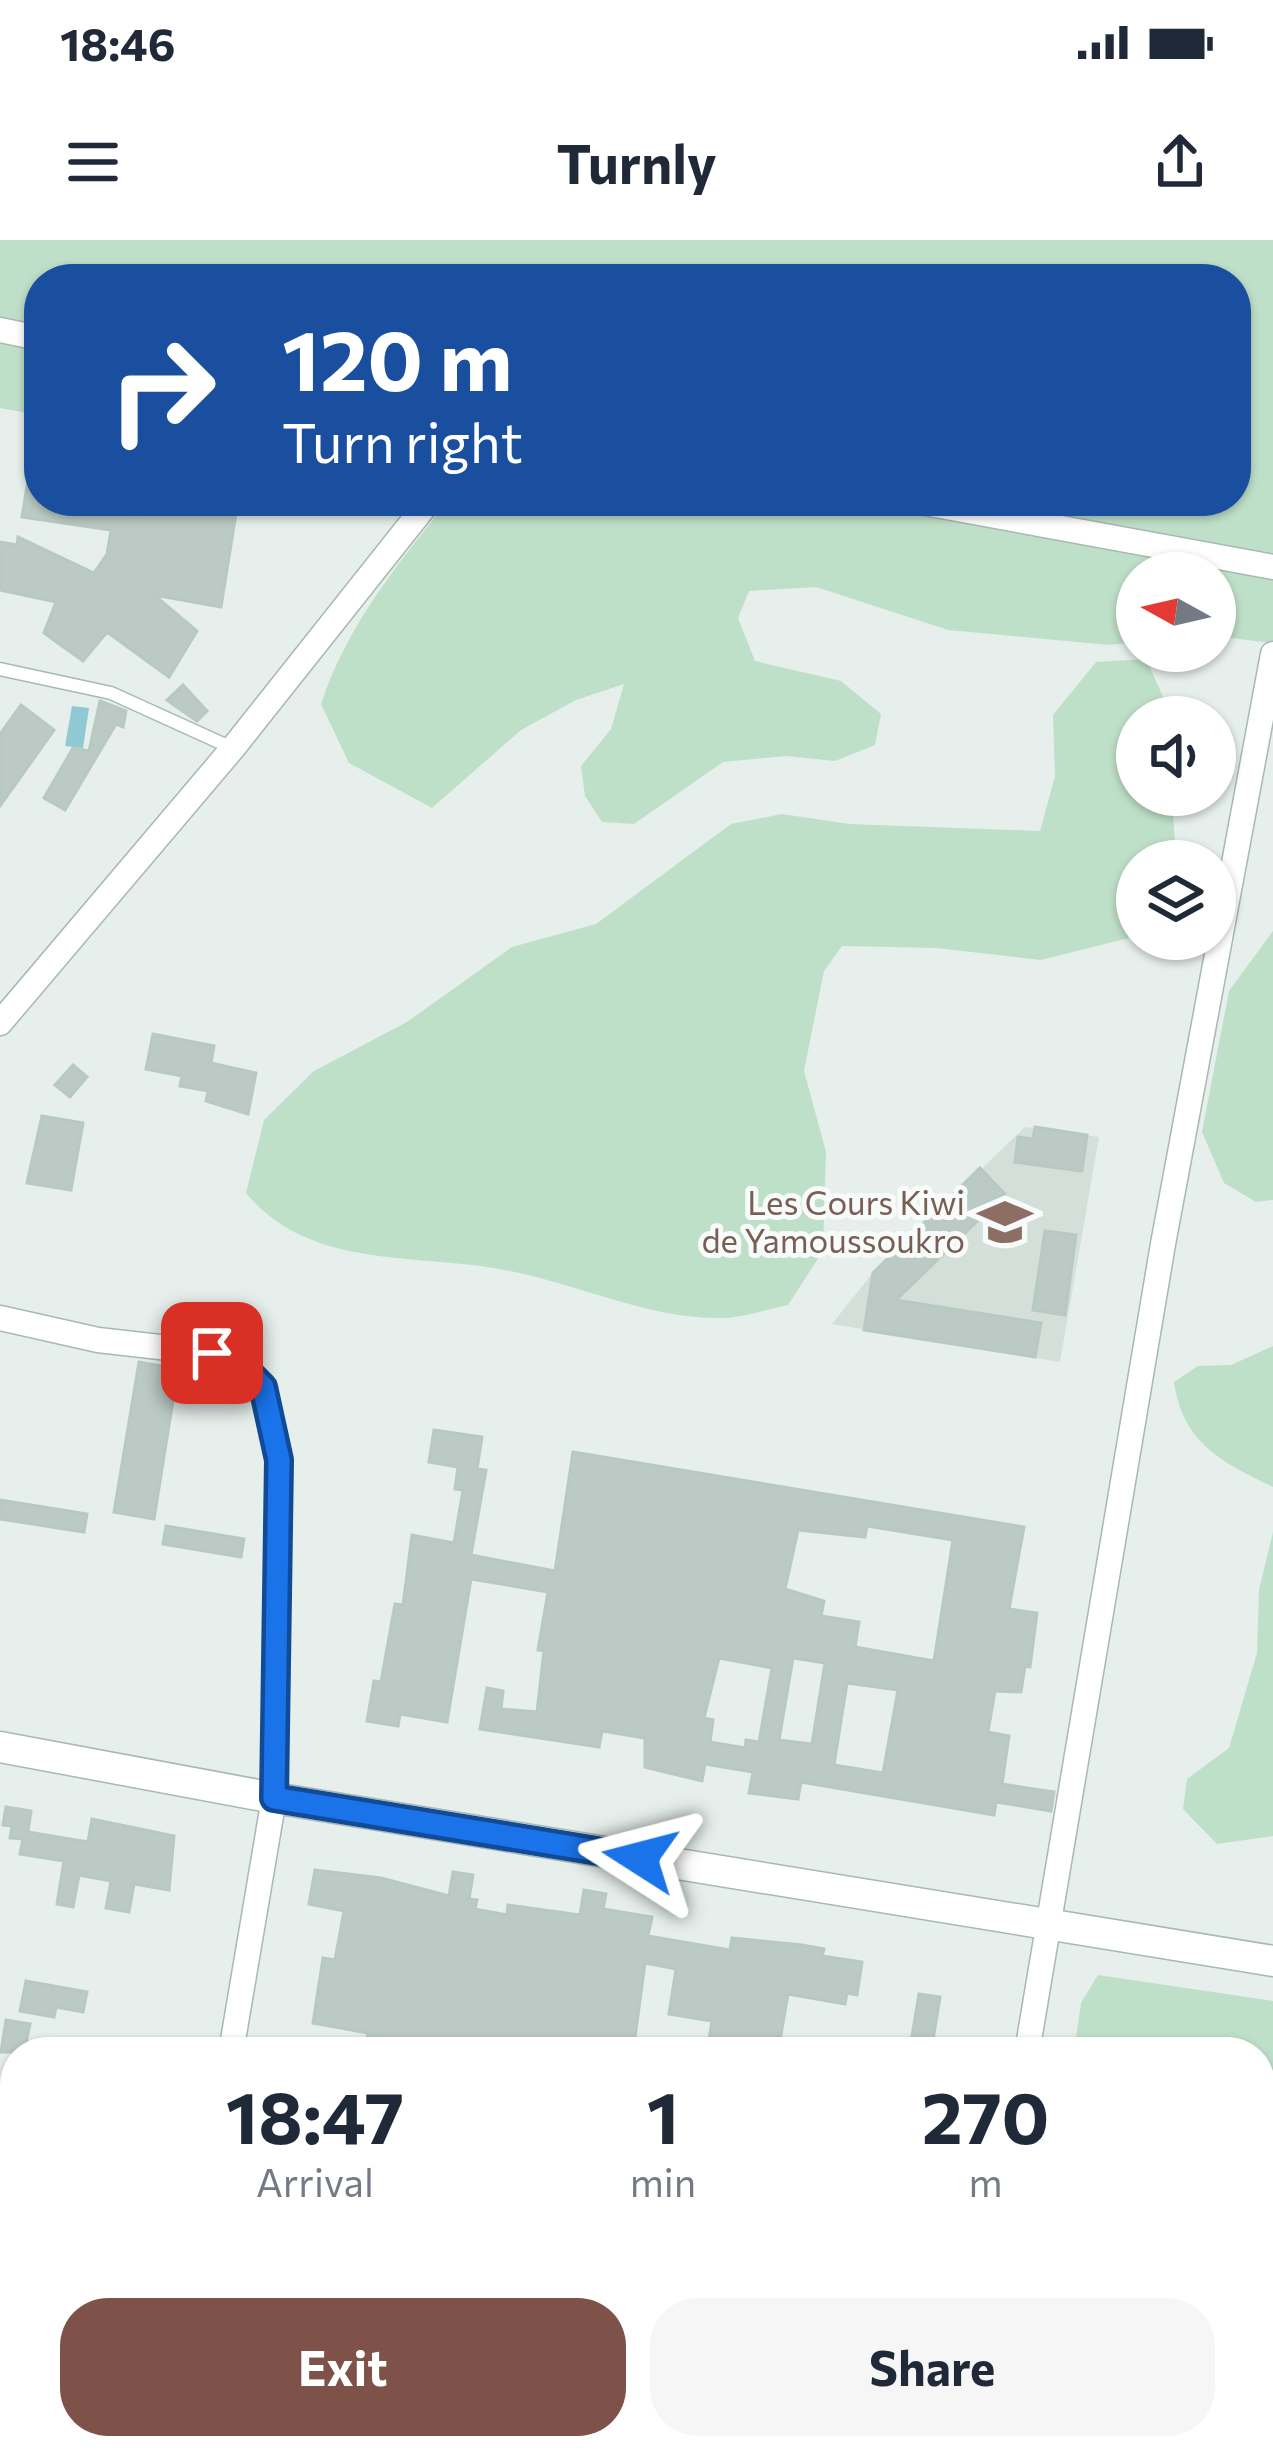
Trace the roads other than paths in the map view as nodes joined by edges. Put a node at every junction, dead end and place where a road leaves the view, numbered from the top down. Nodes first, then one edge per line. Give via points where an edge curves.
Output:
1 (417, 516) edge
2 (996, 516) edge
3 (1273, 567) edge
4 (1273, 654) edge
5 (0, 669) edge
6 (233, 748) junction
7 (0, 1023) edge
8 (0, 1318) edge
9 (0, 1747) edge
10 (274, 1798) junction
11 (1051, 1924) junction
12 (1273, 1961) edge
13 (234, 2037) edge
14 (1030, 2037) edge

1 - 6 street
2 - 3 street
4 - 11 street via 1163,1244
5 - 6 lane via 111,693
6 - 7 street
8 - 10 street via 212,1353 236,1360 263,1387 279,1460
9 - 10 street
10 - 11 street
10 - 13 street
11 - 12 street
11 - 14 street

